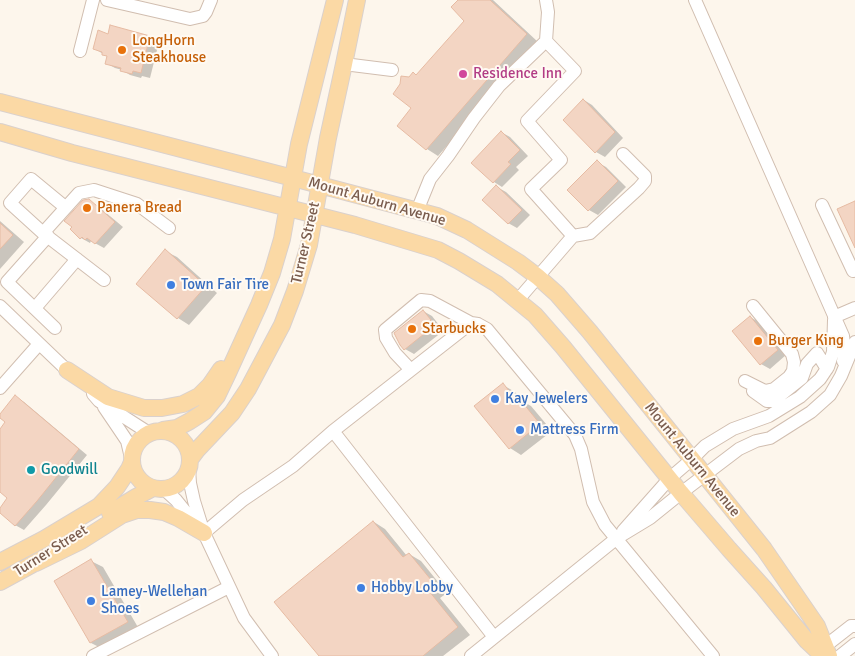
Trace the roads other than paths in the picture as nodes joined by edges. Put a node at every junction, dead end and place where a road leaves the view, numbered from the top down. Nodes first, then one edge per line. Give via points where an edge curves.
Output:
1 (92, 0) edge
2 (211, 0) edge
3 (335, 0) edge
4 (356, 0) edge
5 (546, 0) edge
6 (695, 0) edge
7 (115, 1) edge
8 (546, 41) junction
9 (80, 51) dead end
10 (344, 64) junction
11 (392, 70) dead end
12 (0, 102) edge
13 (0, 132) edge
14 (623, 154) dead end
15 (293, 178) junction
16 (319, 185) junction
17 (61, 204) junction
18 (822, 205) dead end
19 (287, 208) junction
20 (417, 211) junction
21 (314, 215) junction
22 (169, 228) dead end
23 (46, 235) junction
24 (573, 236) junction
25 (77, 259) junction
26 (855, 270) edge
27 (538, 276) junction
28 (104, 280) dead end
29 (517, 301) junction
30 (259, 305) junction
31 (0, 306) edge
32 (753, 306) dead end
33 (35, 308) junction
34 (855, 308) edge
35 (834, 317) junction
36 (471, 323) junction
37 (55, 328) dead end
38 (855, 342) edge
39 (39, 344) junction
40 (827, 369) junction
41 (67, 370) junction
42 (411, 370) junction
43 (841, 376) junction
44 (0, 388) edge
45 (100, 401) junction
46 (156, 431) junction
47 (332, 432) junction
48 (132, 460) junction
49 (692, 460) junction
50 (190, 463) junction
51 (704, 476) junction
52 (670, 478) junction
53 (158, 489) junction
54 (681, 493) junction
55 (204, 533) junction
56 (617, 538) junction
57 (0, 562) edge
58 (36, 563) junction
59 (0, 582) edge
60 (229, 587) junction
61 (855, 626) edge
62 (494, 637) junction
63 (855, 644) edge
64 (822, 653) edge
65 (93, 656) edge
66 (272, 656) edge
67 (471, 656) edge
68 (713, 656) edge
69 (840, 656) edge

1 - 9 street
2 - 7 street via 203,16 190,18
3 - 15 main road, Turner Street
4 - 10 main road, Turner Street
5 - 8 street
6 - 35 street
8 - 20 street via 499,86 474,118 430,179
8 - 24 street via 574,71 527,121 561,160 531,189
10 - 11 street
10 - 16 main road, Turner Street
12 - 15 main road, Mount Auburn Avenue
13 - 19 main road, Mount Auburn Avenue via 72,154
14 - 24 street via 645,176 645,181 590,232
15 - 16 main road, Mount Auburn Avenue
15 - 19 main road, Turner Street
16 - 20 main road, Mount Auburn Avenue
16 - 21 main road, Turner Street
17 - 22 street via 79,193 94,190 138,204
17 - 23 street
17 - 23 street via 31,178 10,203
18 - 26 street via 852,271
19 - 21 main road, Mount Auburn Avenue
19 - 30 main road, Turner Street via 282,239
20 - 27 main road, Mount Auburn Avenue via 437,216 466,230
21 - 29 main road, Mount Auburn Avenue via 438,250 497,284
21 - 50 main road, Turner Street via 308,245 282,325 232,414 197,450
23 - 25 street
23 - 33 street via 7,282
24 - 27 street
25 - 28 street
25 - 33 street
27 - 29 street
27 - 49 main road, Mount Auburn Avenue via 590,332
29 - 52 main road, Mount Auburn Avenue via 535,314
30 - 41 main road via 210,385 199,396 183,404 144,408 108,397
30 - 46 main road, Turner Street via 217,396 204,412 177,428
31 - 39 street
32 - 40 street via 792,354 794,362 789,377 774,389 765,391 749,386 767,401 773,401 802,378 807,364 817,352
33 - 37 street
34 - 35 street
35 - 40 street via 833,352
35 - 43 street via 843,336 845,352
36 - 42 street
36 - 42 street via 430,301 421,300 384,330 395,353
36 - 56 street via 487,329 575,435 593,502 605,525
38 - 43 street
39 - 41 street
39 - 44 street
40 - 49 street via 800,397 770,416 733,429 705,446
41 - 45 street
42 - 47 street
43 - 51 street via 830,395 811,412 770,438 739,449
45 - 46 street
45 - 48 street via 127,441
46 - 48 main road, Turner Street via 140,438
46 - 50 main road via 177,434 188,448
47 - 55 street
47 - 62 street
48 - 53 main road via 140,480
48 - 57 main road, Turner Street via 117,488 99,506
49 - 51 main road, Mount Auburn Avenue
49 - 52 street
50 - 53 main road, Turner Street via 184,480 169,488
50 - 55 street via 190,483
51 - 54 street
51 - 64 main road, Mount Auburn Avenue via 764,549 817,626
52 - 54 main road, Mount Auburn Avenue
52 - 56 street
53 - 55 street via 176,500
53 - 58 main road, Turner Street via 118,507
54 - 56 street via 650,518
54 - 64 main road, Mount Auburn Avenue via 807,641
55 - 58 main road via 164,512 137,510 122,515 82,541
55 - 60 street
56 - 62 street
56 - 68 street
58 - 59 main road, Turner Street
60 - 65 street
60 - 66 street via 244,618
61 - 64 street via 851,626
62 - 67 street
63 - 69 street

